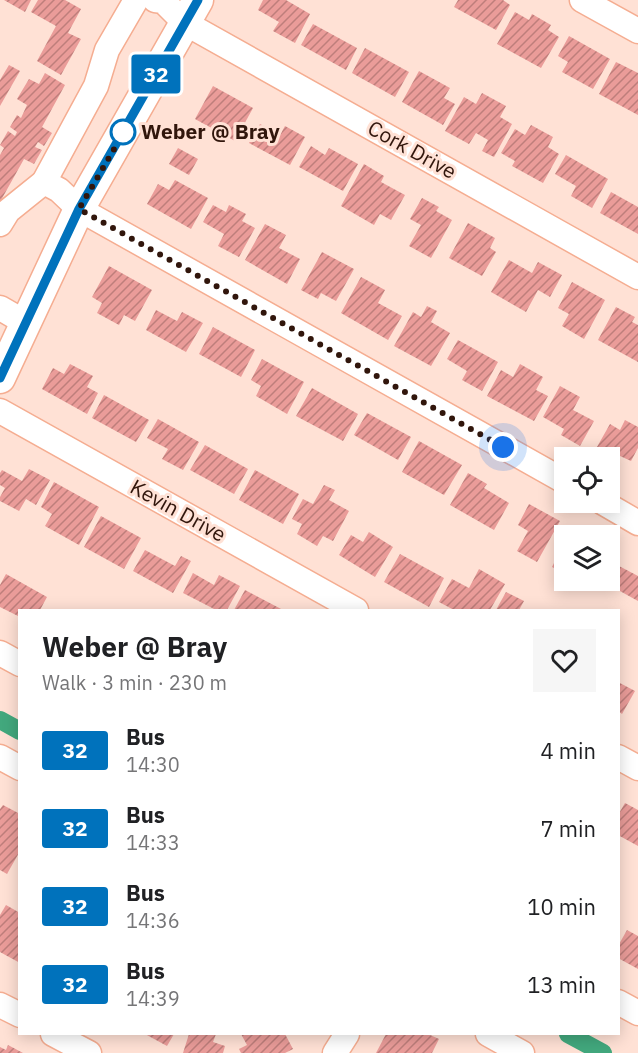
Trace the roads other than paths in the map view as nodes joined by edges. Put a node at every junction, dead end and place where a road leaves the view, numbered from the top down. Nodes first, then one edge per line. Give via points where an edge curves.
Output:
1 (136, 0) edge
2 (155, 0) edge
3 (582, 0) edge
4 (192, 12) edge
5 (638, 32) edge
6 (45, 182) junction
7 (79, 209) junction
8 (0, 224) edge
9 (638, 277) edge
10 (0, 308) edge
11 (26, 322) junction
12 (0, 378) edge
13 (0, 411) edge
14 (554, 475) edge
15 (620, 512) edge
16 (638, 523) edge
17 (355, 609) edge
18 (0, 653) edge
19 (18, 663) edge
20 (0, 757) edge
21 (620, 758) edge
22 (18, 767) edge
23 (638, 768) edge
24 (620, 1003) edge
25 (0, 1005) edge
26 (638, 1013) edge
27 (18, 1014) edge
28 (55, 1035) edge
29 (346, 1035) edge
30 (490, 1035) edge
31 (89, 1053) edge
32 (335, 1053) edge
33 (522, 1053) edge

1 - 6 street via 107,50 96,86
2 - 4 street, Cork Drive
3 - 5 street
4 - 7 main road
4 - 9 street, Cork Drive
6 - 7 street
6 - 8 street via 8,211
7 - 11 main road
7 - 14 street
10 - 11 street
11 - 12 main road
13 - 17 street, Kevin Drive
15 - 16 street
18 - 19 street
20 - 22 street
21 - 23 street
24 - 26 street
25 - 27 street
28 - 31 street
29 - 32 street
30 - 33 street

